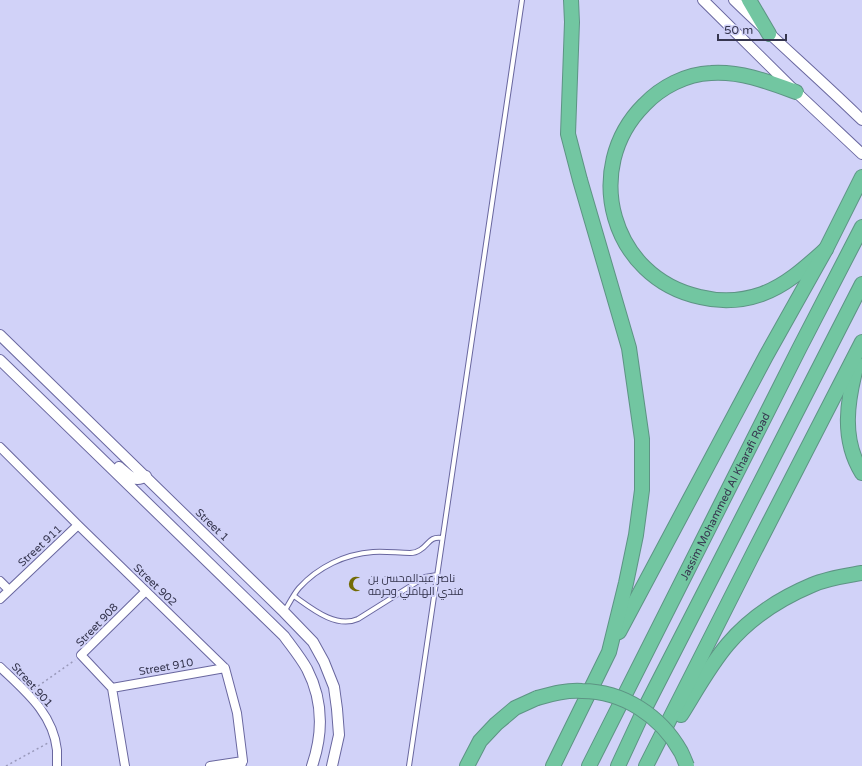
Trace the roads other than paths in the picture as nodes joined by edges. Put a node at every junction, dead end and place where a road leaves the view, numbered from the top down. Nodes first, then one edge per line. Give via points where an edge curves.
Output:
1 (522, 0) edge
2 (571, 0) edge
3 (703, 0) edge
4 (734, 0) edge
5 (749, 0) edge
6 (769, 34) junction
7 (796, 92) junction
8 (862, 120) edge
9 (862, 154) edge
10 (862, 177) edge
11 (862, 226) edge
12 (826, 249) junction
13 (862, 284) edge
14 (0, 335) edge
15 (862, 342) edge
16 (862, 347) edge
17 (0, 360) edge
18 (0, 447) edge
19 (97, 454) junction
20 (862, 474) edge
21 (146, 476) junction
22 (78, 525) junction
23 (442, 538) junction
24 (862, 573) edge
25 (437, 575) junction
26 (0, 581) edge
27 (9, 590) junction
28 (146, 591) junction
29 (294, 596) junction
30 (0, 599) edge
31 (284, 612) junction
32 (609, 652) junction
33 (0, 666) edge
34 (224, 668) junction
35 (112, 688) junction
36 (242, 764) edge
37 (57, 766) edge
38 (125, 766) edge
39 (210, 766) edge
40 (312, 766) edge
41 (332, 766) edge
42 (409, 766) edge
43 (467, 766) edge
44 (553, 766) edge
45 (589, 766) edge
46 (618, 766) edge
47 (647, 766) edge
48 (687, 766) edge

1 - 23 lane
2 - 32 highway via 568,134 629,348 642,439 642,490 636,535
3 - 7 street
4 - 6 street
5 - 6 highway
6 - 8 street
7 - 9 street
7 - 12 highway via 749,77 722,73 698,75 671,84 649,100 634,116 622,135 611,173 612,207 623,240 644,267 672,288 704,298 731,300 762,294 788,281
10 - 12 highway
11 - 45 highway, Jassim Mohammed Al Kharafi Road
12 - 32 highway via 766,356
13 - 46 highway via 644,710
14 - 21 street, Street 1
15 - 47 highway
16 - 20 highway via 849,399 848,430 852,452
17 - 19 street
18 - 22 street, Street 902
19 - 21 street via 134,478
19 - 40 street via 284,636 297,653 315,687 320,711 320,732
21 - 31 street, Street 1
22 - 27 street, Street 911
22 - 28 street, Street 902
23 - 25 lane
23 - 29 lane via 432,539 415,552 372,552 345,558 313,575
24 - 47 highway via 813,584 772,606 748,624 728,644 707,673
25 - 29 lane via 425,578 350,622 342,622 321,614
25 - 42 lane
26 - 27 street
27 - 30 street, Street 911
28 - 34 street, Street 902
28 - 35 street, Street 908 via 81,656
29 - 31 lane
31 - 41 street, Street 1 via 313,642 334,687 339,735
32 - 44 highway
33 - 37 street, Street 901 via 37,703 46,717 55,740
34 - 35 street, Street 910
34 - 36 street, Street 902 via 237,713
35 - 38 street
36 - 39 street
43 - 48 highway, bridge via 480,741 515,708 537,698 582,690 607,694 641,708 671,736

